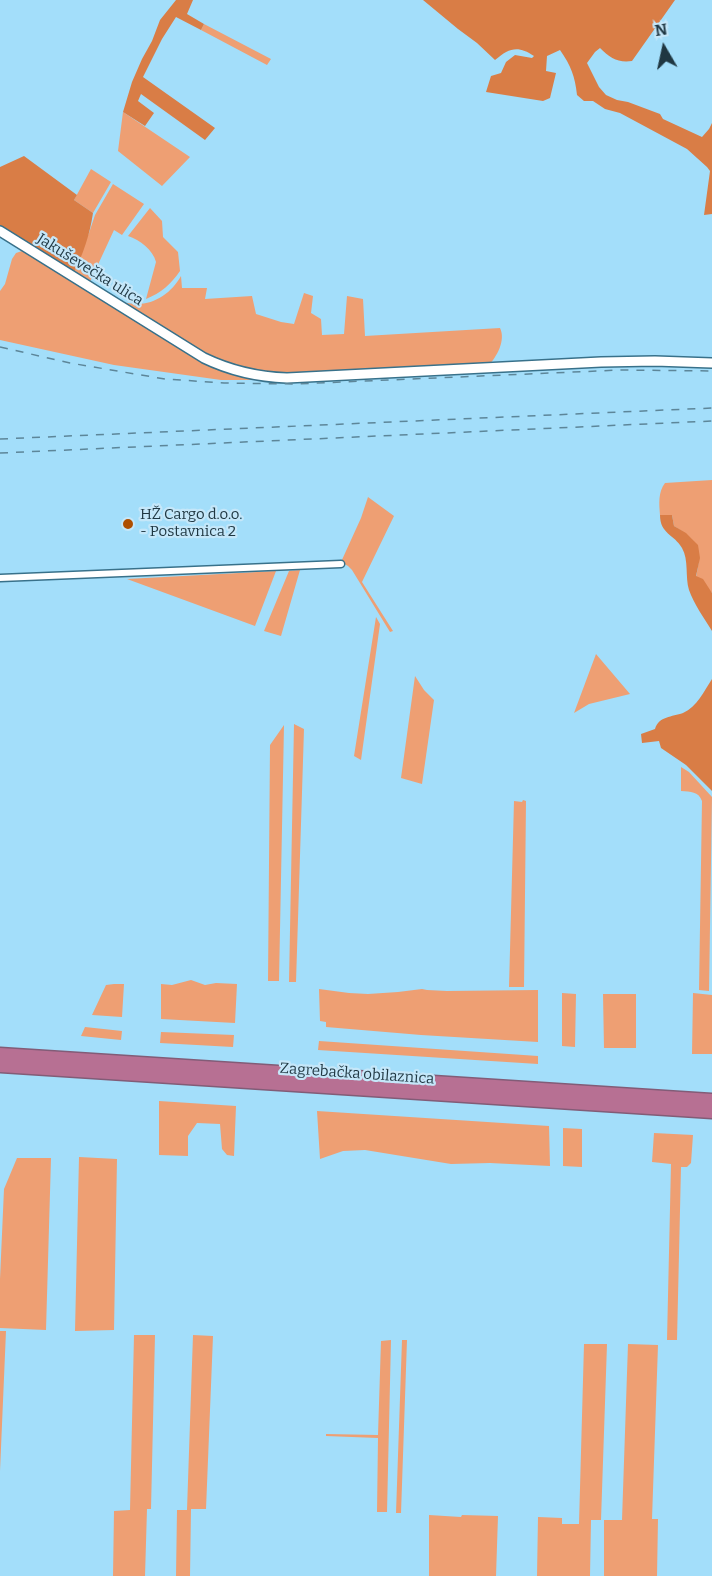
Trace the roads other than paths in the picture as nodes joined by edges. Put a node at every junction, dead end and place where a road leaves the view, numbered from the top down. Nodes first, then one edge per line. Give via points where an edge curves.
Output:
1 (0, 231) edge
2 (712, 363) edge
3 (341, 564) dead end
4 (0, 578) edge
5 (0, 1054) edge
6 (0, 1066) edge
7 (712, 1100) edge
8 (712, 1112) edge

1 - 2 main road, Jakuševečka ulica via 219,365 262,377 601,362
3 - 4 street
5 - 7 highway, Zagrebačka obilaznica
6 - 8 highway, Zagrebačka obilaznica

